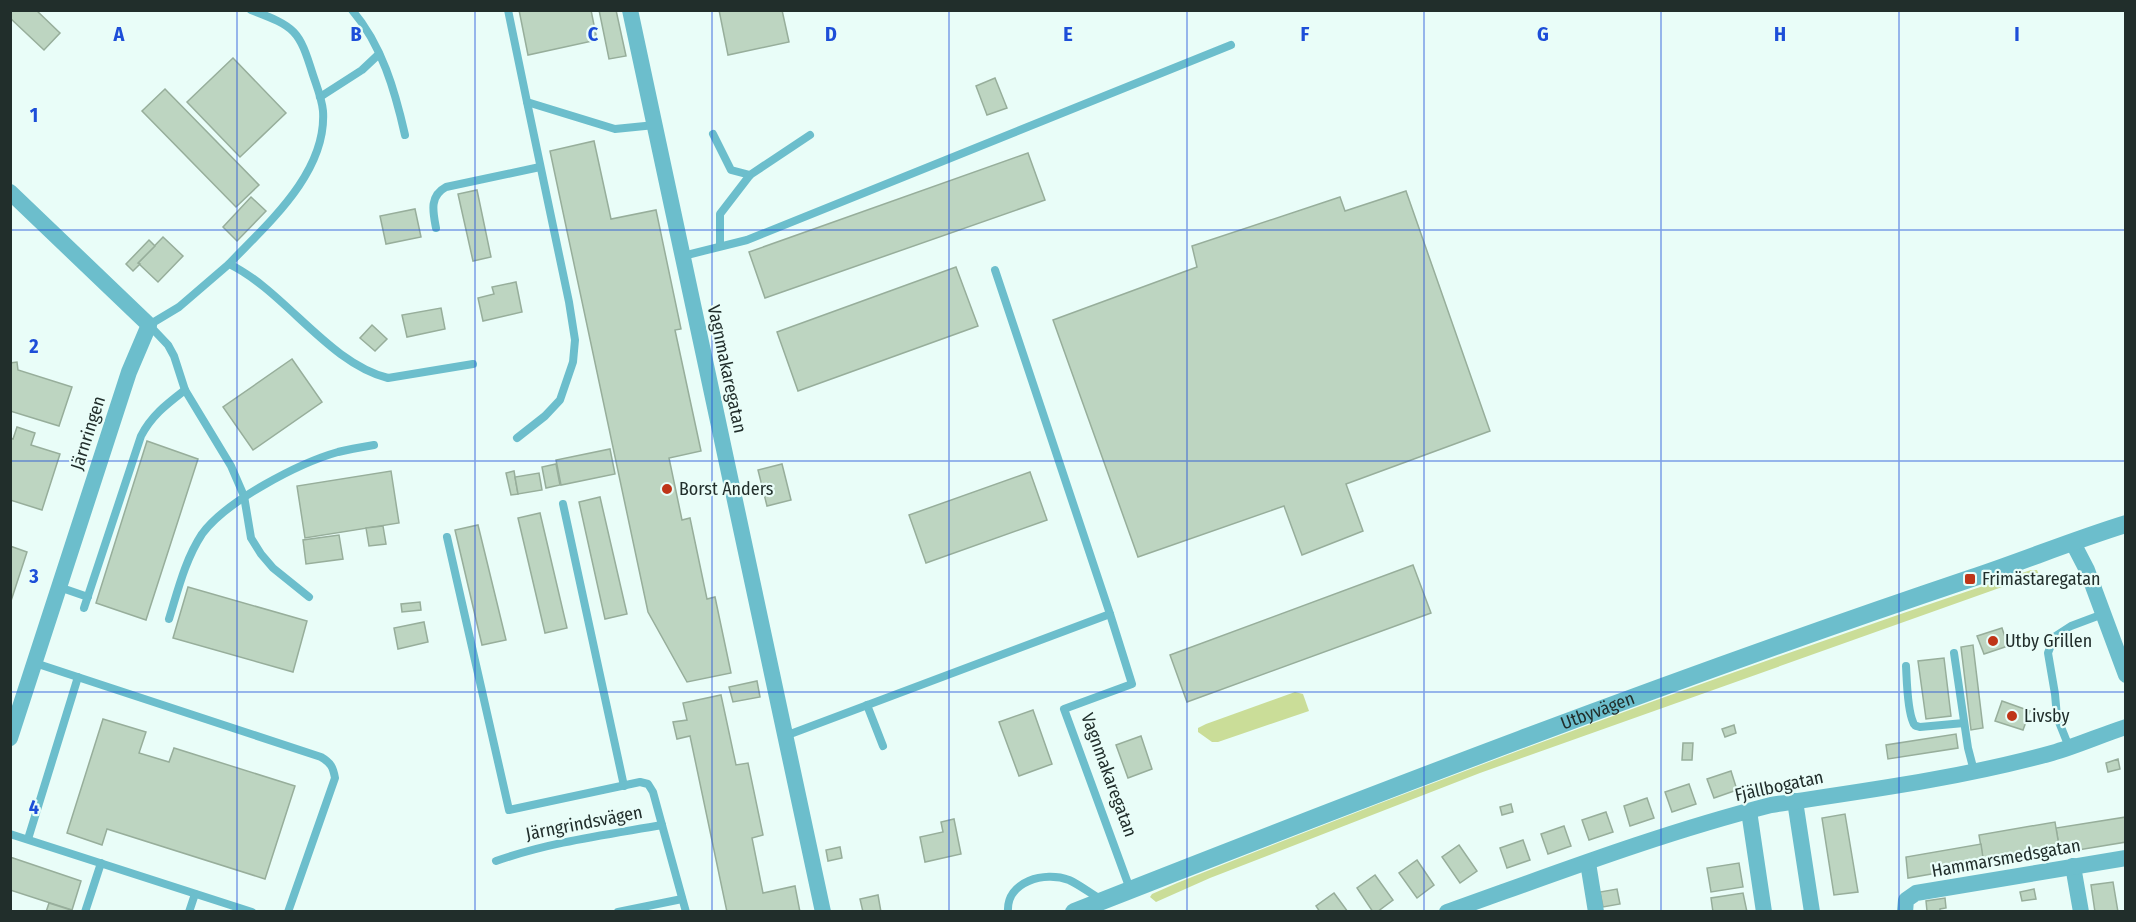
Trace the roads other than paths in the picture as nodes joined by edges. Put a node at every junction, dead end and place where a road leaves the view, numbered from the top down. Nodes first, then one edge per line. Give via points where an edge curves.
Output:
1 (251, 10) edge
2 (352, 10) edge
3 (508, 10) edge
4 (630, 10) edge
5 (1232, 45) dead end
6 (379, 54) junction
7 (320, 97) junction
8 (527, 102) junction
9 (655, 125) junction
10 (713, 134) dead end
11 (405, 135) dead end
12 (810, 135) dead end
13 (540, 167) junction
14 (750, 175) junction
15 (10, 192) edge
16 (436, 228) dead end
17 (720, 246) junction
18 (683, 256) junction
19 (229, 264) junction
20 (995, 270) dead end
21 (149, 325) junction
22 (472, 364) dead end
23 (185, 390) junction
24 (517, 438) dead end
25 (374, 445) dead end
26 (244, 496) junction
27 (563, 504) dead end
28 (2126, 524) edge
29 (447, 537) dead end
30 (2073, 543) junction
31 (59, 587) junction
32 (88, 597) junction
33 (309, 597) dead end
34 (84, 608) dead end
35 (2103, 614) junction
36 (1110, 615) junction
37 (169, 619) dead end
38 (1954, 652) dead end
39 (35, 663) junction
40 (1906, 666) dead end
41 (2126, 675) edge
42 (78, 677) junction
43 (867, 705) junction
44 (1964, 723) junction
45 (2126, 727) edge
46 (785, 736) junction
47 (10, 738) edge
48 (883, 746) dead end
49 (2069, 747) junction
50 (1974, 771) junction
51 (624, 786) junction
52 (1795, 801) junction
53 (1749, 811) junction
54 (662, 825) junction
55 (10, 834) edge
56 (28, 839) junction
57 (2126, 858) edge
58 (496, 861) dead end
59 (101, 863) junction
60 (1588, 863) junction
61 (2073, 866) junction
62 (1130, 889) junction
63 (195, 894) junction
64 (682, 899) junction
65 (1102, 900) junction
66 (84, 912) edge
67 (189, 912) edge
68 (252, 912) edge
69 (288, 912) edge
70 (618, 912) edge
71 (686, 912) edge
72 (823, 912) edge
73 (1008, 912) edge
74 (1074, 912) edge
75 (1447, 912) edge
76 (1596, 912) edge
77 (1764, 912) edge
78 (1812, 912) edge
79 (1905, 912) edge
80 (2081, 912) edge

1 - 7 lane via 287,24 297,33
2 - 6 lane
3 - 8 lane
4 - 9 street, Vagnmakaregatan
5 - 17 lane via 747,240
6 - 7 lane
6 - 11 lane via 395,92
7 - 19 lane via 323,125 306,174 292,196
8 - 9 lane via 615,129
8 - 13 lane
9 - 18 street, Vagnmakaregatan
10 - 14 lane via 731,170
12 - 14 lane
13 - 16 lane via 446,187 433,202
13 - 24 lane via 575,340 573,362 560,400
14 - 17 lane via 720,214
15 - 21 street
17 - 18 lane
18 - 46 street, Vagnmakaregatan
19 - 21 lane via 179,307
19 - 22 lane via 249,274 348,359 375,375 388,378
20 - 36 lane, Vagnmakaregatan
21 - 23 lane via 171,351
21 - 31 street, Järnringen via 129,372
23 - 26 lane via 231,466
23 - 32 lane via 147,423
25 - 26 lane via 336,453
26 - 33 lane via 251,538 261,554
26 - 37 lane via 203,534 185,566
27 - 51 lane
28 - 30 street, Utbyvägen
29 - 51 lane via 509,810
30 - 35 street
30 - 62 street, Utbyvägen via 1538,732
31 - 32 lane
31 - 39 street, Järnringen
32 - 34 lane
35 - 41 street
35 - 49 lane via 2054,637 2048,653 2057,717
36 - 43 lane
36 - 62 lane, Vagnmakaregatan via 1132,684 1064,709
38 - 44 lane
39 - 42 lane
39 - 47 street, Järnringen
40 - 44 lane via 1916,726
42 - 56 lane
42 - 69 lane via 329,762 335,778
43 - 46 lane
43 - 48 lane
44 - 50 lane
45 - 49 street, Fjällbogatan
46 - 72 street, Vagnmakaregatan
49 - 50 street, Fjällbogatan
50 - 52 street, Fjällbogatan
51 - 54 lane via 648,784
52 - 53 street, Fjällbogatan
52 - 78 street
53 - 60 street, Fjällbogatan
53 - 77 street
54 - 58 lane, Järngrindsvägen via 559,842
54 - 64 lane, Järngrindsvägen
55 - 56 lane
56 - 59 lane
57 - 61 street, Hammarsmedsgatan
59 - 63 lane
59 - 66 lane
60 - 75 street, Fjällbogatan
60 - 76 street
61 - 79 street, Hammarsmedsgatan via 1916,893 1906,900
61 - 80 street
62 - 65 street, Utbyvägen
63 - 67 lane
63 - 68 lane
64 - 70 lane
64 - 71 lane, Järngrindsvägen
65 - 73 lane via 1067,879 1032,879 1013,891 1008,898
65 - 74 street, Utbyvägen

